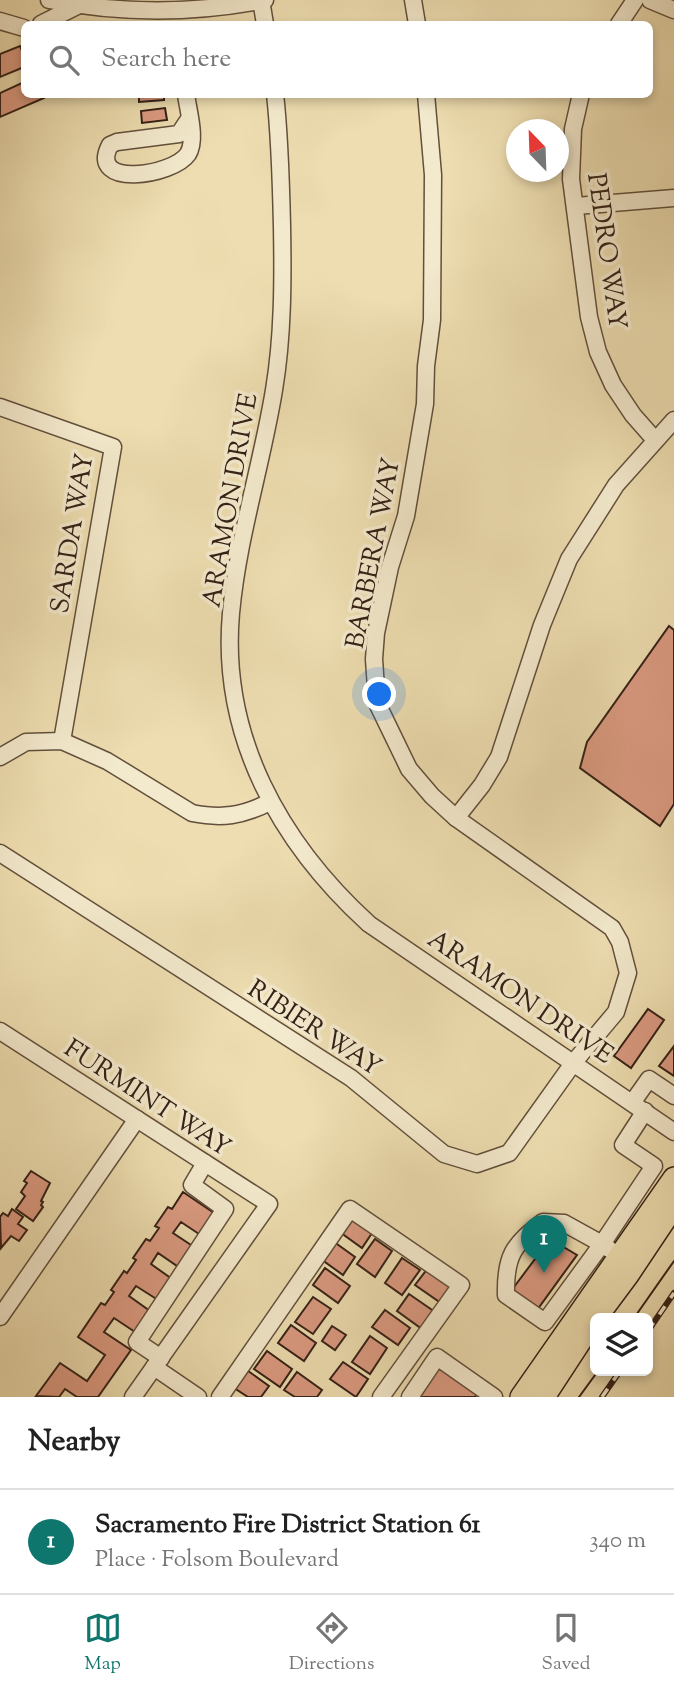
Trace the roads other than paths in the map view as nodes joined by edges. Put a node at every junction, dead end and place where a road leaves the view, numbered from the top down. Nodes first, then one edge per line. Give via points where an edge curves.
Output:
1 (48, 0) edge
2 (262, 0) edge
3 (413, 0) edge
4 (635, 0) edge
5 (650, 0) edge
6 (79, 5) junction
7 (674, 10) edge
8 (177, 18) edge
9 (0, 21) edge
10 (47, 21) edge
11 (265, 21) edge
12 (416, 21) edge
13 (622, 21) edge
14 (21, 27) edge
15 (186, 98) edge
16 (275, 98) edge
17 (426, 98) edge
18 (580, 98) edge
19 (189, 119) junction
20 (674, 198) edge
21 (576, 206) junction
22 (0, 407) edge
23 (674, 420) edge
24 (655, 440) junction
25 (62, 741) junction
26 (0, 757) edge
27 (270, 802) junction
28 (456, 818) junction
29 (0, 853) edge
30 (1, 1034) edge
31 (574, 1062) junction
32 (674, 1096) edge
33 (639, 1107) junction
34 (137, 1119) junction
35 (671, 1124) edge
36 (205, 1163) junction
37 (674, 1178) edge
38 (674, 1206) edge
39 (611, 1250) junction
40 (566, 1294) junction
41 (590, 1313) edge
42 (594, 1313) edge
43 (595, 1313) edge
44 (0, 1317) edge
45 (590, 1318) edge
46 (590, 1320) edge
47 (158, 1362) junction
48 (135, 1396) edge
49 (198, 1397) edge
50 (220, 1397) edge
51 (381, 1397) edge
52 (410, 1397) edge
53 (493, 1397) edge
54 (521, 1397) edge
55 (544, 1397) edge

1 - 6 street
2 - 8 street
2 - 11 street
3 - 12 street
4 - 13 street
5 - 7 street
6 - 8 street
6 - 10 street
9 - 14 street
15 - 19 street
16 - 27 street, ARAMON DRIVE via 281,161 281,321 275,387 231,614 236,703 249,755
17 - 28 street, BARBERA WAY via 433,175 432,320 425,404 374,659 377,703 409,769
18 - 21 street, PEDRO WAY via 571,149
19 - 19 street via 178,134 110,145 108,164 121,175 164,170 177,163 188,154
20 - 21 street
21 - 24 street, PEDRO WAY via 577,238 598,352 626,405
22 - 25 street, SARDA WAY via 113,447
23 - 24 street
24 - 28 street via 616,485 569,559 499,757
25 - 26 street via 26,742
25 - 27 street via 107,761 191,813 238,816
27 - 31 street, ARAMON DRIVE via 317,872 369,924
28 - 31 street, BARBERA WAY via 612,928 620,942 628,973 616,1012
29 - 31 street, RIBIER WAY via 351,1078 444,1154 477,1164 509,1153
30 - 34 street, FURMINT WAY
31 - 33 street, ARAMON DRIVE
32 - 33 street via 649,1079
33 - 35 street, ARAMON DRIVE
33 - 39 street via 623,1145 654,1166
34 - 36 street, FURMINT WAY
34 - 44 street
36 - 47 street via 192,1185 225,1209 137,1342
36 - 47 street, FURMINT WAY via 269,1204
37 - 39 main road
38 - 43 main road via 628,1275
39 - 40 street
39 - 40 street via 564,1223 543,1222 524,1236 511,1253 506,1295 545,1322
39 - 42 main road
40 - 41 street
45 - 54 main road
46 - 55 main road
47 - 48 street
47 - 49 street
50 - 51 street via 350,1209 461,1285
52 - 53 street via 437,1357

